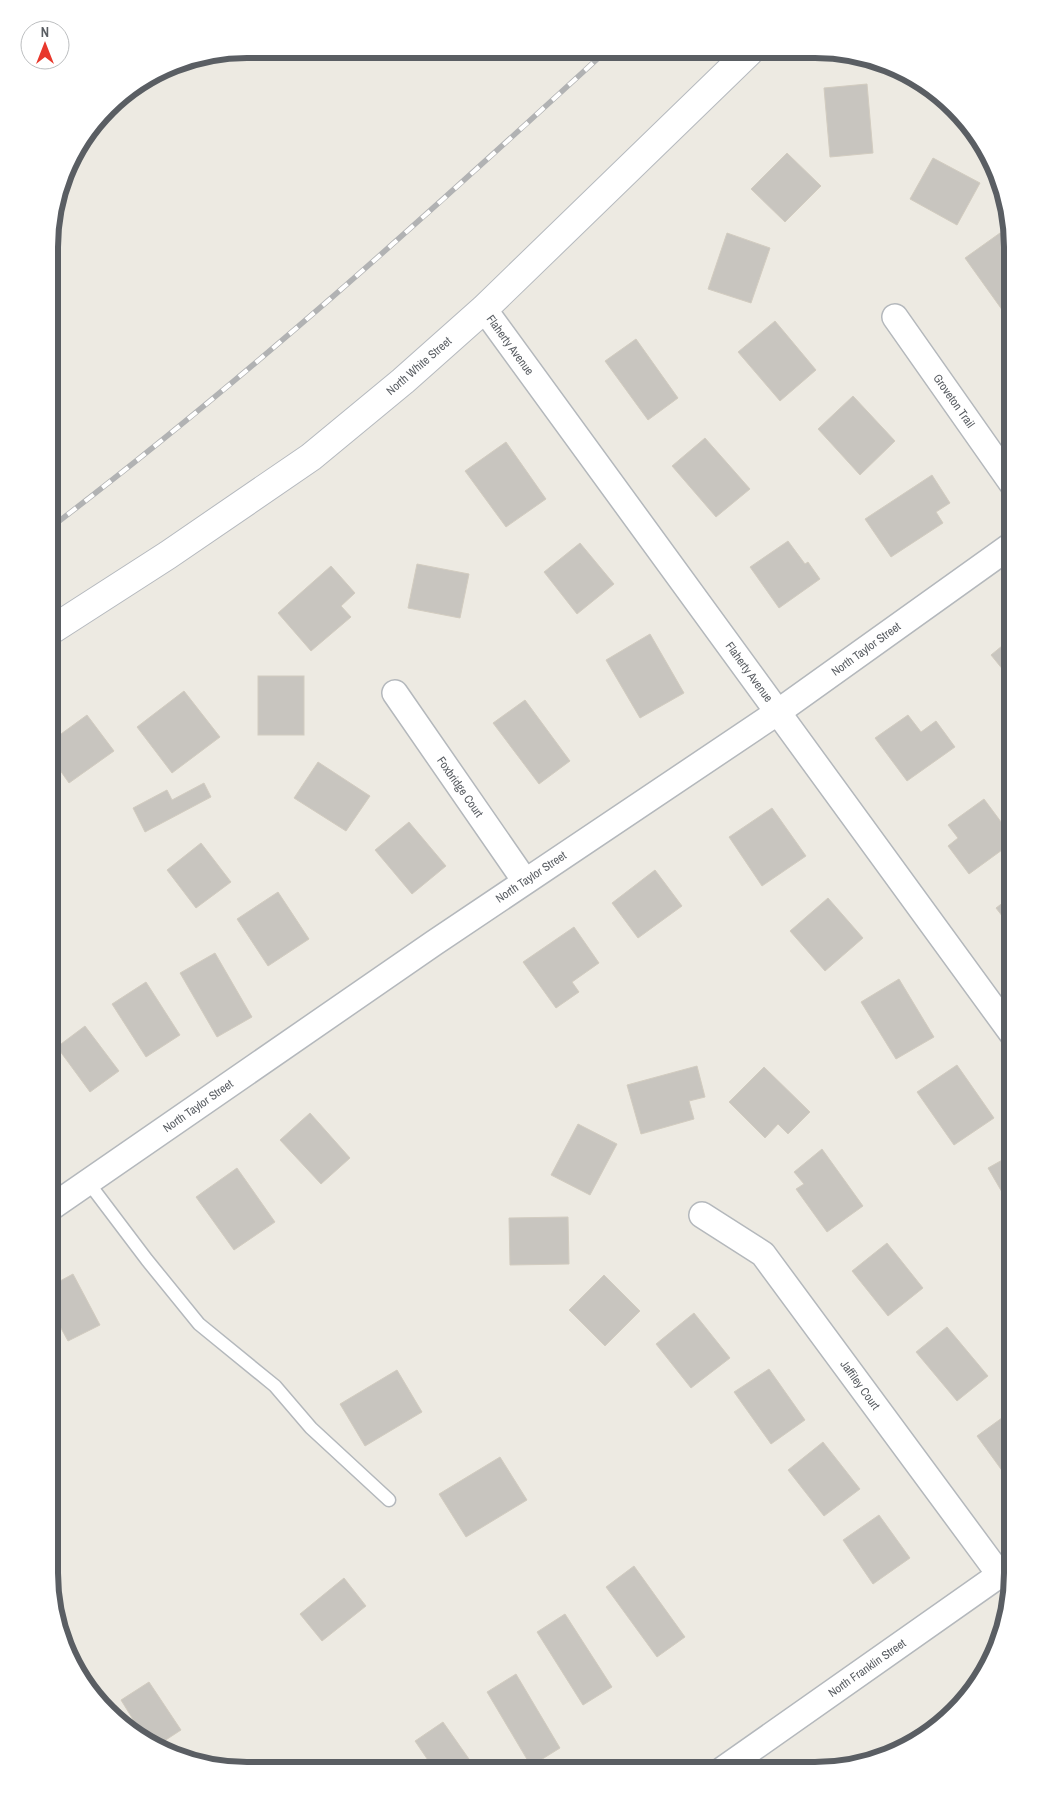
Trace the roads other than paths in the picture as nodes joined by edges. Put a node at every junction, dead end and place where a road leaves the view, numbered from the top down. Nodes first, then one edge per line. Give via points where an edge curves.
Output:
1 (743, 58) edge
2 (484, 309) junction
3 (895, 317) dead end
4 (1004, 472) edge
5 (1004, 550) edge
6 (58, 626) edge
7 (395, 693) dead end
8 (778, 712) junction
9 (525, 881) junction
10 (1004, 1023) edge
11 (88, 1182) junction
12 (58, 1203) edge
13 (702, 1215) dead end
14 (389, 1500) dead end
15 (1004, 1567) edge
16 (1004, 1571) edge
17 (733, 1762) edge

1 - 2 main road, North White Street
2 - 6 main road, North White Street via 311,457
2 - 8 street, Flaherty Avenue
3 - 4 street, Groveton Trail
5 - 8 street, North Taylor Street
7 - 9 street, Foxbridge Court
8 - 9 street, North Taylor Street
8 - 10 street, Flaherty Avenue
9 - 11 street, North Taylor Street
11 - 12 street, North Taylor Street
11 - 14 lane via 199,1324 275,1386 311,1428
13 - 15 street, Jaffiley Court via 763,1254
16 - 17 street, North Franklin Street

